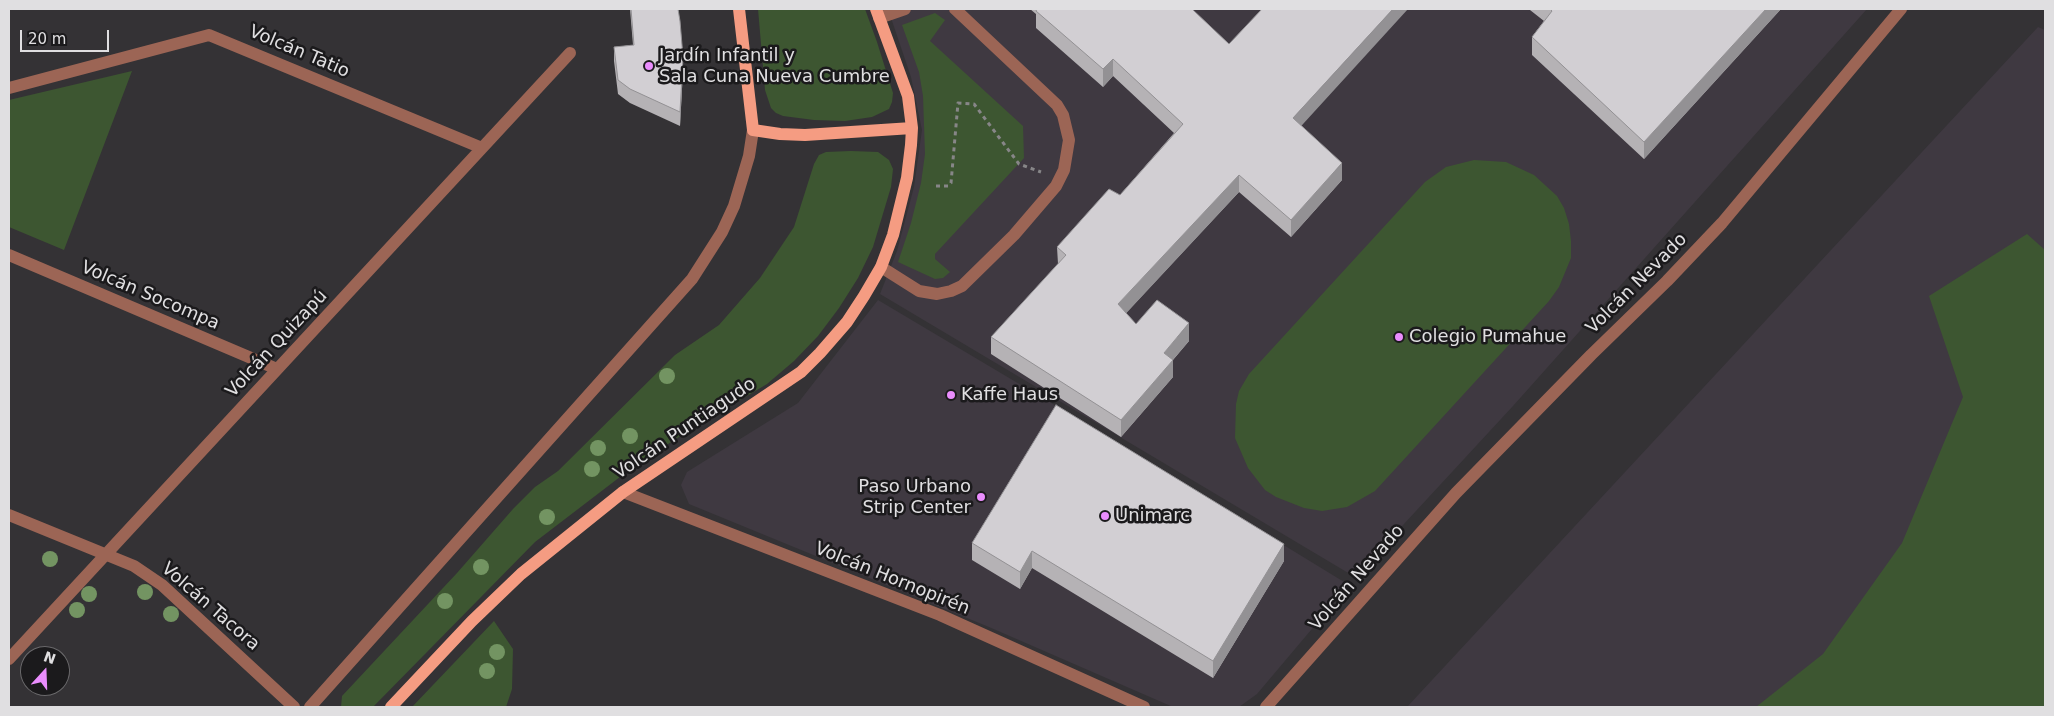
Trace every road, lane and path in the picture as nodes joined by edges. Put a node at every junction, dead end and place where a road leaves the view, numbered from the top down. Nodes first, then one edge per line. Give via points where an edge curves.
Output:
1 (739, 9) edge
2 (905, 9) edge
3 (955, 9) edge
4 (1902, 9) edge
5 (878, 13) edge
6 (570, 53) dead end
7 (9, 88) edge
8 (912, 128) junction
9 (753, 130) junction
10 (482, 148) junction
11 (1061, 178) junction
12 (936, 186) dead end
13 (9, 255) edge
14 (881, 267) junction
15 (277, 369) junction
16 (623, 492) junction
17 (9, 515) edge
18 (105, 555) junction
19 (9, 659) edge
20 (294, 707) edge
21 (310, 707) edge
22 (391, 707) edge
23 (1144, 707) edge
24 (1266, 707) edge

1 - 9 main road
2 - 5 street
3 - 11 street via 1046,93 1063,115 1068,152
4 - 24 street, Volcán Nevado via 1722,223 1456,493
5 - 8 main road, Volcán Puntiagudo via 908,96
6 - 10 street, Volcán Quizapú
7 - 10 street, Volcán Tatio via 209,35
8 - 9 main road via 805,136
8 - 14 main road, Volcán Puntiagudo via 903,198
9 - 21 street via 734,206 722,232 692,279
10 - 15 street, Volcán Quizapú
11 - 12 path via 1019,164 974,104 958,103 951,183
11 - 14 street via 1014,235 962,286 937,294 919,291
13 - 15 street, Volcán Socompa
14 - 16 main road, Volcán Puntiagudo via 847,322 800,372
15 - 18 street, Volcán Quizapú
16 - 22 main road, Volcán Puntiagudo via 496,596
16 - 23 street, Volcán Hornopirén via 940,615
17 - 18 street, Volcán Tacora
18 - 19 street, Volcán Quizapú
18 - 20 street, Volcán Tacora via 134,566 162,586

